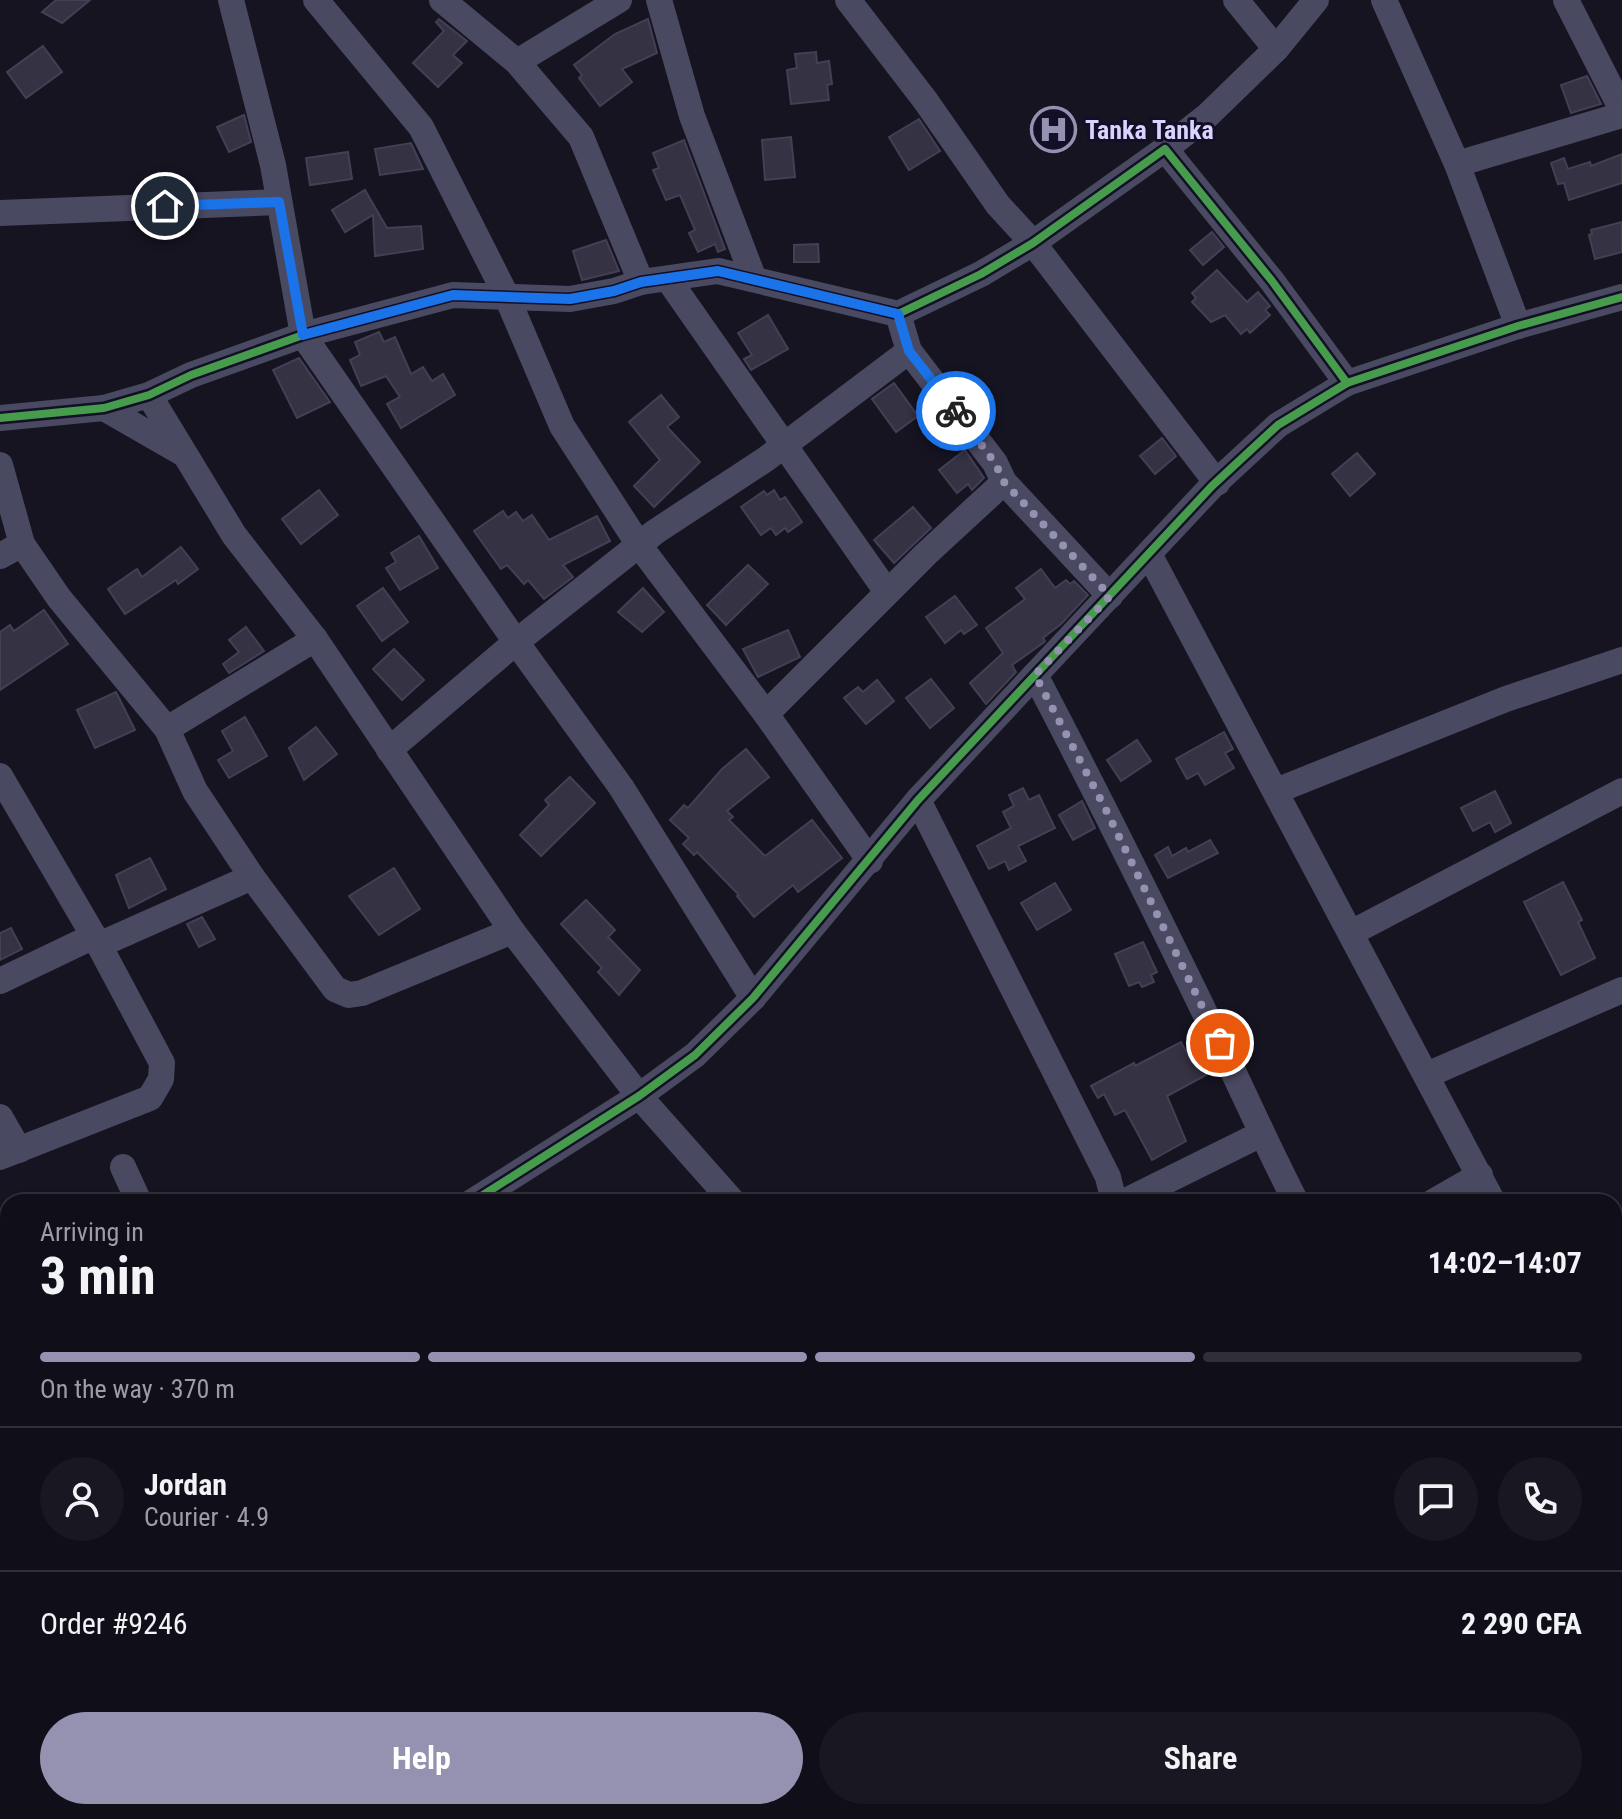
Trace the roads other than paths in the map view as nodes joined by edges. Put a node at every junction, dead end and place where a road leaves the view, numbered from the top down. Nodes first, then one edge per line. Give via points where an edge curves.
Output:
1 (231, 0) edge
2 (316, 0) edge
3 (442, 0) edge
4 (619, 0) edge
5 (659, 0) edge
6 (848, 0) edge
7 (1236, 0) edge
8 (1316, 0) edge
9 (1384, 0) edge
10 (1566, 0) edge
11 (1276, 49) junction
12 (517, 62) junction
13 (1622, 112) edge
14 (1165, 149) junction
15 (1457, 164) junction
16 (279, 202) junction
17 (0, 213) edge
18 (1033, 243) junction
19 (753, 277) junction
20 (668, 279) junction
21 (641, 282) junction
22 (507, 297) junction
23 (1622, 297) edge
24 (898, 314) junction
25 (1518, 326) junction
26 (303, 335) junction
27 (909, 351) junction
28 (1347, 383) junction
29 (149, 395) junction
30 (104, 408) junction
31 (0, 418) edge
32 (785, 444) junction
33 (185, 455) junction
34 (0, 465) edge
35 (1004, 482) junction
36 (1217, 483) junction
37 (639, 545) junction
38 (11, 550) edge
39 (1149, 554) junction
40 (887, 592) junction
41 (1110, 596) junction
42 (315, 639) junction
43 (516, 642) junction
44 (1622, 660) edge
45 (1035, 675) junction
46 (766, 714) junction
47 (167, 729) junction
48 (389, 750) junction
49 (0, 776) edge
50 (1276, 791) junction
51 (1622, 791) edge
52 (918, 800) junction
53 (870, 861) junction
54 (252, 877) junction
55 (512, 931) junction
56 (1351, 933) junction
57 (96, 940) junction
58 (0, 981) edge
59 (1622, 990) edge
60 (753, 998) junction
61 (1427, 1075) junction
62 (639, 1096) junction
63 (0, 1117) edge
64 (1261, 1134) junction
65 (10, 1154) edge
66 (123, 1167) dead end
67 (1480, 1175) junction
68 (135, 1194) edge
69 (485, 1194) edge
70 (726, 1194) edge
71 (1112, 1194) edge
72 (1140, 1194) edge
73 (1292, 1194) edge
74 (1447, 1194) edge
75 (1489, 1194) edge

1 - 16 street
2 - 22 street via 421,127
3 - 12 street
4 - 12 street
5 - 19 street via 692,116
6 - 18 street via 998,205
7 - 11 street
8 - 11 street
9 - 15 street
10 - 13 street
11 - 14 street
12 - 21 street via 581,137
13 - 15 street
14 - 18 street
14 - 28 street
15 - 25 street
16 - 17 street
16 - 26 street
18 - 24 street
18 - 36 street
19 - 20 street via 718,271
19 - 24 street
20 - 21 street
20 - 32 street
21 - 22 street via 570,299
22 - 26 street via 453,295
22 - 37 street via 562,426
23 - 25 street
24 - 27 street
25 - 28 street
26 - 29 street
26 - 43 street
27 - 32 street
27 - 35 street
28 - 36 street via 1278,425
29 - 30 street
29 - 33 street
30 - 31 street
30 - 33 street
32 - 37 street
32 - 40 street
33 - 42 street via 234,535
34 - 38 street
35 - 40 street
35 - 41 street
36 - 39 street
37 - 43 street
37 - 46 street
38 - 47 street via 59,598
39 - 41 street
39 - 50 street
40 - 46 street
41 - 45 street
42 - 47 street
42 - 48 street
43 - 48 street
43 - 60 street via 621,787
44 - 50 street via 1506,699
45 - 52 street
45 - 64 street
46 - 53 street
47 - 54 street via 195,791
48 - 55 street
49 - 57 street
50 - 56 street
51 - 56 street
52 - 53 street
52 - 71 street
53 - 60 street
54 - 55 street via 335,989 349,995
54 - 57 street
55 - 62 street
56 - 61 street
57 - 58 street
57 - 65 street via 162,1063 161,1079 150,1098
59 - 61 street
60 - 62 street via 695,1055
61 - 67 street
62 - 69 street
62 - 70 street
63 - 65 street
64 - 72 street
64 - 73 street
66 - 68 street
67 - 74 street
67 - 75 street

